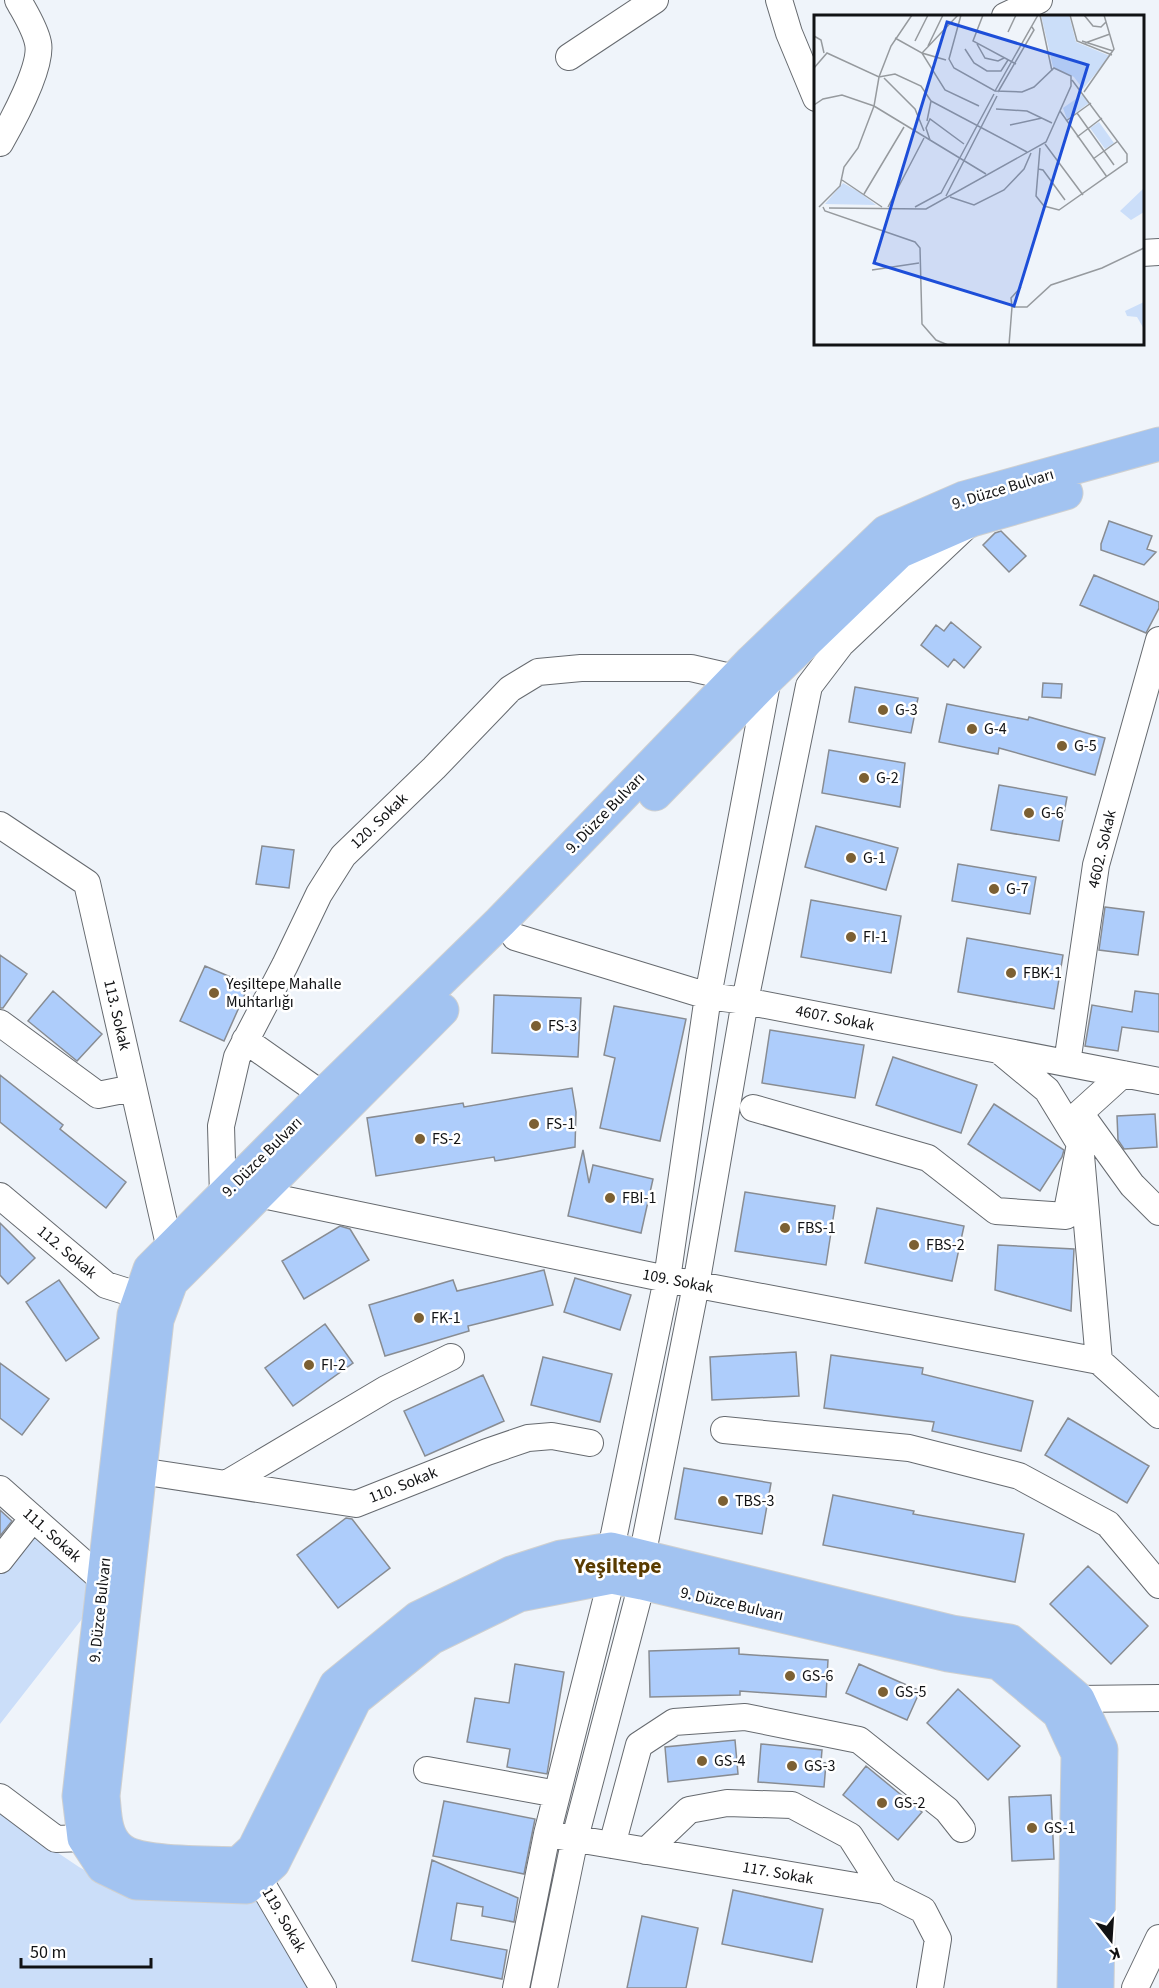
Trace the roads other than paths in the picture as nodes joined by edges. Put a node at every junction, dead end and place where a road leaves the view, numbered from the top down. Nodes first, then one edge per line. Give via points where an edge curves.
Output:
1 (18, 0) edge
2 (655, 0) edge
3 (779, 0) edge
4 (1039, 0) edge
5 (1007, 15) edge
6 (569, 57) dead end
7 (814, 93) edge
8 (0, 143) edge
9 (1159, 252) edge
10 (1144, 253) edge
11 (1159, 444) edge
12 (1159, 467) edge
13 (972, 520) junction
14 (1159, 640) edge
15 (735, 678) junction
16 (768, 678) junction
17 (0, 825) edge
18 (515, 937) junction
19 (708, 996) junction
20 (745, 1001) junction
21 (0, 1023) edge
22 (246, 1040) junction
23 (998, 1050) junction
24 (1067, 1063) junction
25 (1123, 1074) junction
26 (1159, 1081) edge
27 (133, 1088) junction
28 (323, 1095) junction
29 (753, 1107) dead end
30 (1080, 1113) junction
31 (1080, 1144) junction
32 (258, 1194) junction
33 (0, 1196) edge
34 (223, 1196) junction
35 (1159, 1212) edge
36 (170, 1250) junction
37 (667, 1279) junction
38 (696, 1285) junction
39 (141, 1296) junction
40 (452, 1357) dead end
41 (1099, 1361) junction
42 (1159, 1415) edge
43 (724, 1430) dead end
44 (590, 1443) dead end
45 (140, 1471) junction
46 (226, 1484) junction
47 (0, 1489) edge
48 (33, 1518) junction
49 (0, 1560) edge
50 (627, 1566) junction
51 (104, 1581) junction
52 (1159, 1585) edge
53 (1159, 1698) edge
54 (1078, 1699) junction
55 (428, 1770) dead end
56 (557, 1794) junction
57 (0, 1797) edge
58 (962, 1829) dead end
59 (547, 1834) junction
60 (84, 1838) junction
61 (575, 1838) junction
62 (612, 1845) junction
63 (646, 1851) junction
64 (256, 1863) junction
65 (885, 1891) junction
66 (1159, 1938) edge
67 (323, 1988) edge
68 (516, 1988) edge
69 (544, 1988) edge
70 (930, 1988) edge
71 (1074, 1988) edge
72 (1097, 1988) edge
73 (1135, 1988) edge

1 - 8 street via 38,41 39,56
2 - 6 street
3 - 7 street
4 - 5 street
9 - 10 street
11 - 15 main road, 9. Düzce Bulvarı via 964,498 885,532
12 - 13 main road, 9. Düzce Bulvarı
13 - 16 main road, 9. Düzce Bulvarı via 899,552
13 - 20 street via 841,644 809,686
14 - 24 street, 4602. Sokak via 1096,865
15 - 22 street, 120. Sokak via 691,668 581,668 537,672 510,689 343,856 319,894
15 - 28 main road, 9. Düzce Bulvarı via 500,922
16 - 18 main road, 9. Düzce Bulvarı
16 - 19 street
17 - 27 street, 113. Sokak via 87,883
18 - 19 street, 4607. Sokak
18 - 32 main road, 9. Düzce Bulvarı
19 - 20 street, 4607. Sokak
19 - 37 street
20 - 23 street, 4607. Sokak
20 - 38 street
21 - 27 street via 98,1095
22 - 28 street
22 - 34 street, 120. Sokak via 237,1057 221,1126
23 - 24 street, 4607. Sokak
23 - 31 street via 1047,1090
24 - 25 street, 4607. Sokak
25 - 26 street, 4607. Sokak
25 - 30 street
27 - 36 street, 113. Sokak
28 - 34 main road, 9. Düzce Bulvarı
29 - 31 street via 928,1158 996,1211 1066,1216
30 - 31 street
30 - 35 street via 1132,1185
31 - 41 street
32 - 37 street, 109. Sokak
32 - 45 main road, 9. Düzce Bulvarı via 171,1282 157,1320
33 - 39 street, 112. Sokak via 106,1285
34 - 36 main road, 9. Düzce Bulvarı
36 - 39 main road, 9. Düzce Bulvarı via 150,1269
37 - 38 street, 109. Sokak
37 - 50 street
38 - 41 street, 109. Sokak
38 - 50 street
39 - 51 main road, 9. Düzce Bulvarı via 134,1315
40 - 46 street via 386,1389
41 - 42 street
43 - 52 street via 909,1448 1019,1476 1108,1524
44 - 46 street, 110. Sokak via 552,1436 528,1438 356,1504
45 - 46 street, 110. Sokak
45 - 64 main road, 9. Düzce Bulvarı via 103,1796 107,1830 119,1849 142,1860
47 - 48 street, 111. Sokak
48 - 49 street
48 - 51 street, 111. Sokak
50 - 54 main road, 9. Düzce Bulvarı via 1010,1641
50 - 56 street
50 - 61 street
50 - 64 main road, 9. Düzce Bulvarı via 519,1595 431,1638 354,1700 273,1863
50 - 71 main road, 9. Düzce Bulvarı via 948,1655 999,1663 1059,1713 1078,1754
51 - 60 main road, 9. Düzce Bulvarı via 79,1796
53 - 54 street
54 - 72 main road, 9. Düzce Bulvarı via 1101,1749
55 - 56 street
56 - 59 street
57 - 60 street via 56,1839
58 - 62 street via 947,1810 859,1740 745,1717 674,1722 639,1745
59 - 61 street, 117. Sokak
59 - 68 street
60 - 64 main road, 9. Düzce Bulvarı via 103,1867 136,1883 247,1887
61 - 62 street, 117. Sokak
61 - 69 street
62 - 63 street, 117. Sokak
63 - 65 street, 117. Sokak
63 - 65 street via 689,1810 727,1803 792,1805 850,1836
64 - 67 street, 119. Sokak
65 - 70 street, 117. Sokak via 923,1910 938,1939
66 - 73 street

